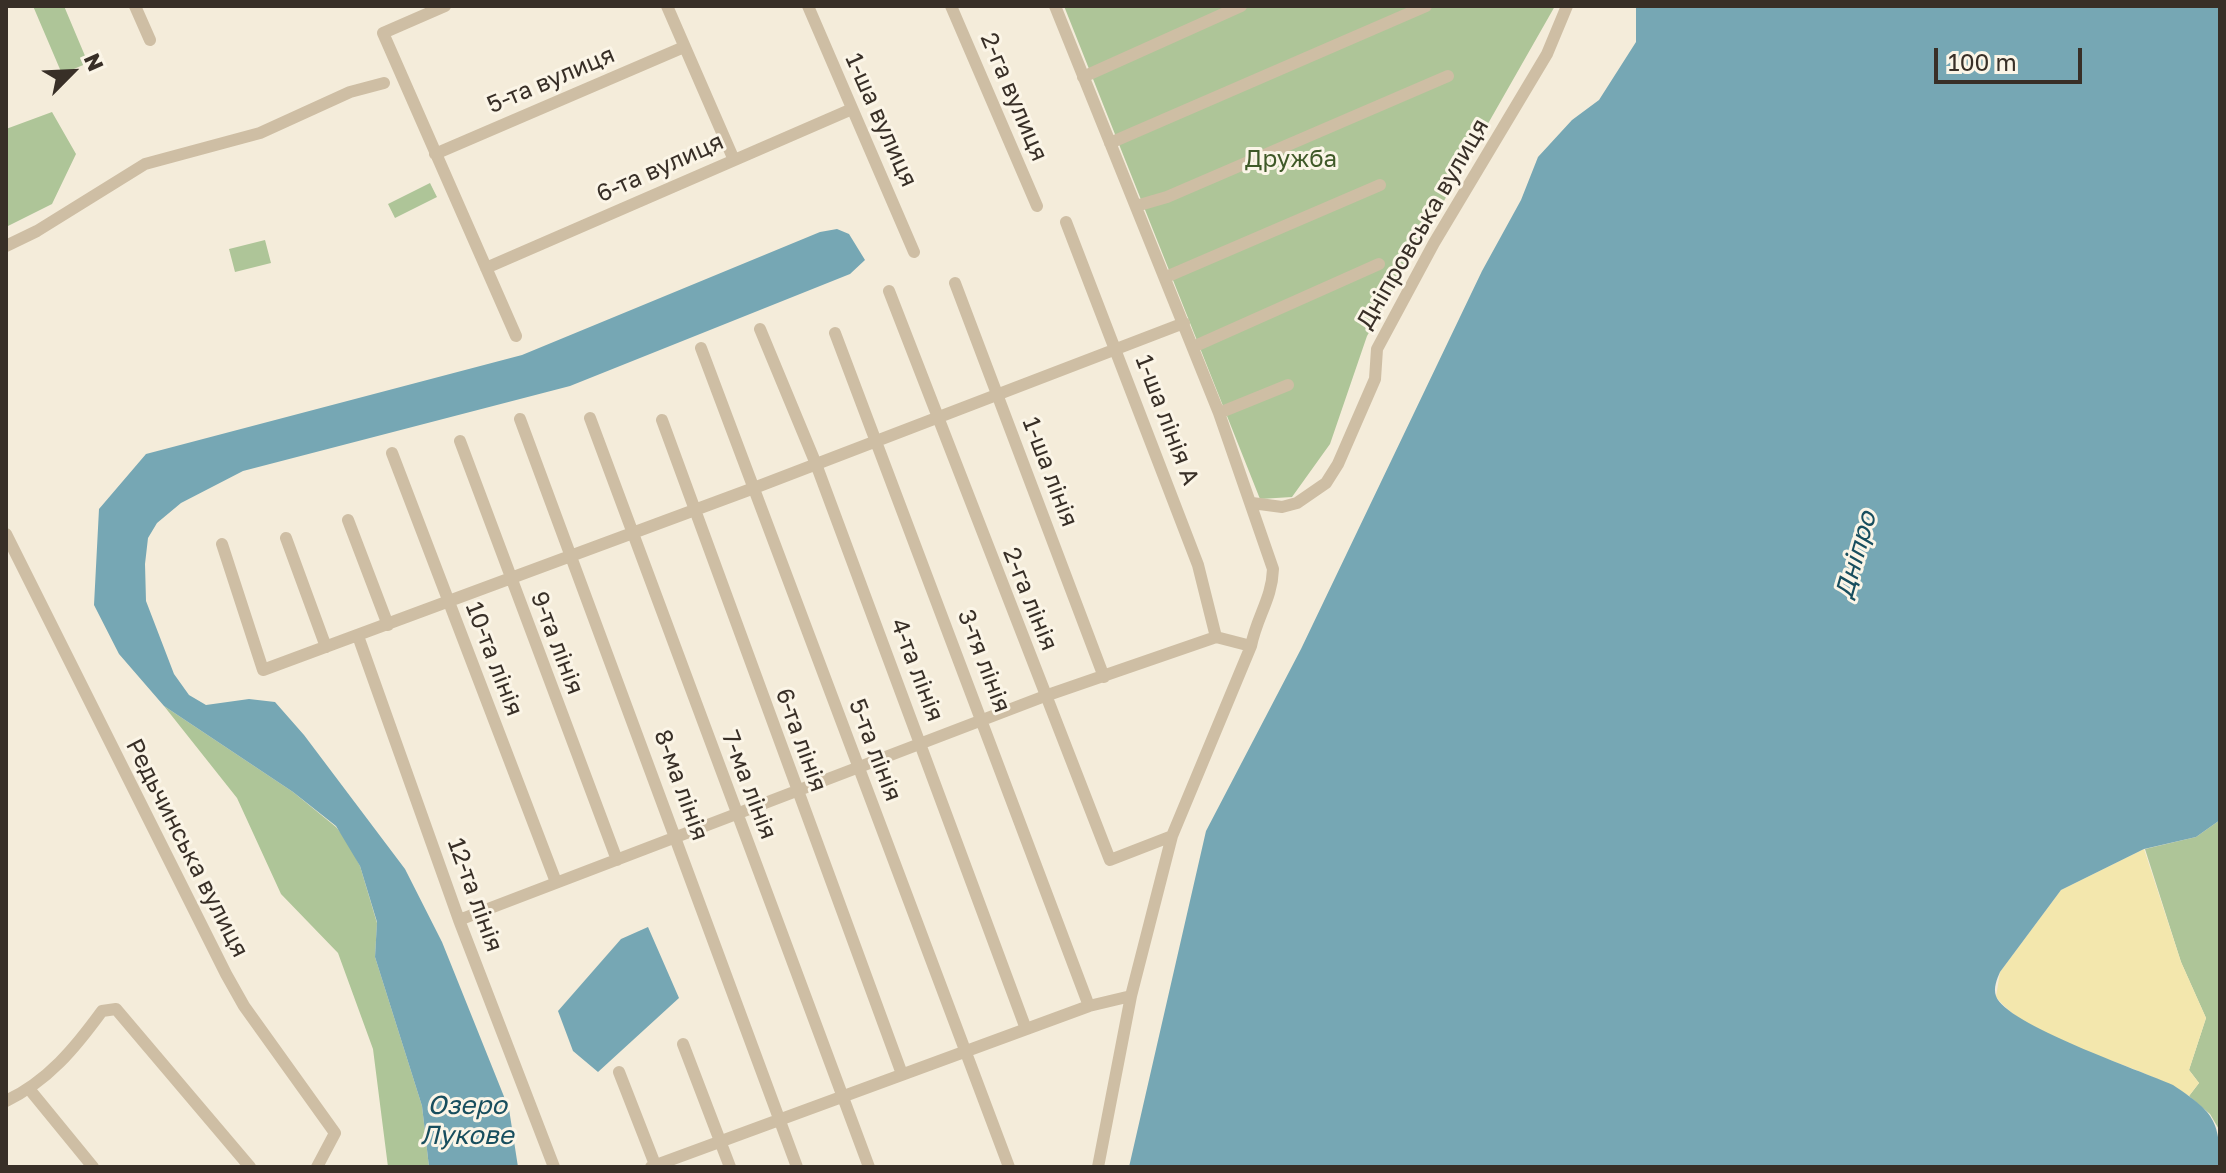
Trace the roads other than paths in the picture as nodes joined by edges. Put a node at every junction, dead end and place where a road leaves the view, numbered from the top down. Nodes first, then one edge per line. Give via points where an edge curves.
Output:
1 (135, 6) edge
2 (445, 6) edge
3 (667, 6) edge
4 (808, 6) edge
5 (951, 6) edge
6 (1241, 6) edge
7 (1426, 6) edge
8 (1567, 6) edge
9 (1057, 7) edge
10 (150, 40) dead end
11 (684, 47) junction
12 (1448, 76) dead end
13 (1083, 77) junction
14 (384, 83) dead end
15 (852, 109) junction
16 (1110, 143) junction
17 (435, 154) junction
18 (734, 160) junction
19 (1380, 185) dead end
20 (1037, 206) dead end
21 (1136, 206) junction
22 (1066, 222) dead end
23 (6, 246) edge
24 (914, 252) dead end
25 (1379, 264) dead end
26 (486, 268) junction
27 (1166, 277) junction
28 (955, 283) dead end
29 (889, 291) dead end
30 (1184, 323) junction
31 (760, 329) dead end
32 (835, 333) dead end
33 (516, 336) dead end
34 (1193, 347) junction
35 (701, 348) dead end
36 (1116, 350) junction
37 (1288, 385) dead end
38 (998, 396) junction
39 (1219, 413) junction
40 (590, 418) dead end
41 (520, 419) dead end
42 (662, 420) dead end
43 (936, 420) junction
44 (460, 441) dead end
45 (877, 441) junction
46 (392, 453) dead end
47 (816, 464) junction
48 (754, 488) junction
49 (1252, 503) junction
50 (693, 510) junction
51 (348, 520) dead end
52 (631, 533) junction
53 (6, 534) edge
54 (286, 538) dead end
55 (222, 544) dead end
56 (571, 555) junction
57 (509, 579) junction
58 (449, 602) junction
59 (388, 625) junction
60 (358, 636) junction
61 (1216, 637) junction
62 (1251, 646) junction
63 (326, 647) junction
64 (1104, 677) junction
65 (1045, 696) junction
66 (984, 720) junction
67 (922, 745) junction
68 (859, 769) junction
69 (797, 793) junction
70 (736, 813) junction
71 (1172, 836) junction
72 (677, 837) junction
73 (617, 860) junction
74 (556, 882) junction
75 (459, 920) junction
76 (1131, 996) junction
77 (1089, 1006) junction
78 (1026, 1029) junction
79 (683, 1044) dead end
80 (966, 1051) junction
81 (619, 1072) dead end
82 (902, 1074) junction
83 (30, 1090) junction
84 (842, 1096) junction
85 (6, 1101) edge
86 (779, 1120) junction
87 (721, 1141) junction
88 (93, 1167) edge
89 (250, 1167) edge
90 (317, 1167) edge
91 (554, 1167) edge
92 (654, 1167) edge
93 (730, 1167) edge
94 (797, 1167) edge
95 (869, 1167) edge
96 (1009, 1167) edge
97 (1098, 1167) edge

1 - 10 street
2 - 17 street via 383,33
3 - 11 street
4 - 15 street, 1-ша вулиця
5 - 20 street, 2-га вулиця
6 - 13 street
7 - 16 street
8 - 49 street, Дніпровська вулиця via 1547,54 1377,349 1375,379 1326,483 1297,503
9 - 13 street
11 - 17 street, 5-та вулиця
11 - 18 street
12 - 21 street
13 - 16 street
14 - 23 street via 350,92 260,133 145,164
15 - 18 street, 6-та вулиця
15 - 24 street, 1-ша вулиця
16 - 21 street
17 - 26 street
18 - 26 street, 6-та вулиця
19 - 27 street
21 - 27 street
22 - 36 street, 1-ша лінія А
25 - 34 street
26 - 33 street
27 - 30 street
28 - 38 street, 1-ша лінія
29 - 43 street, 2-га лінія
30 - 34 street
30 - 36 street
31 - 47 street, 4-та лінія
32 - 45 street, 3-тя лінія
34 - 39 street
35 - 48 street, 5-та лінія
36 - 38 street
36 - 61 street, 1-ша лінія А via 1198,565
37 - 39 street
38 - 43 street
38 - 64 street, 1-ша лінія
39 - 49 street
40 - 52 street, 7-ма лінія
41 - 56 street, 8-ма лінія
42 - 50 street, 6-та лінія
43 - 45 street
43 - 65 street, 2-га лінія
44 - 57 street, 9-та лінія
45 - 47 street
45 - 66 street, 3-тя лінія
46 - 58 street, 10-та лінія
47 - 48 street
47 - 67 street, 4-та лінія
48 - 50 street
48 - 68 street, 5-та лінія
49 - 62 street via 1273,569 1272,591 1256,619
50 - 52 street
50 - 69 street, 6-та лінія
51 - 59 street
52 - 56 street
52 - 70 street, 7-ма лінія
53 - 90 street, Редьчинська вулиця via 226,974 335,1133
54 - 63 street
55 - 63 street via 263,670
56 - 57 street
56 - 72 street, 8-ма лінія
57 - 58 street
57 - 73 street, 9-та лінія
58 - 59 street
58 - 74 street, 10-та лінія
59 - 60 street
60 - 63 street
60 - 75 street, 12-та лінія
61 - 62 street
61 - 64 street
62 - 71 street
64 - 65 street
65 - 66 street
65 - 71 street, 2-га лінія via 1110,860
66 - 67 street
66 - 77 street, 3-тя лінія
67 - 68 street
67 - 78 street, 4-та лінія
68 - 69 street
68 - 80 street, 5-та лінія
69 - 70 street
69 - 82 street, 6-та лінія
70 - 72 street
70 - 84 street, 7-ма лінія
71 - 76 street
72 - 73 street
72 - 86 street, 8-ма лінія
73 - 74 street
74 - 75 street
75 - 91 street, 12-та лінія
76 - 77 street
76 - 97 street
77 - 78 street
78 - 80 street
79 - 87 street
80 - 82 street
80 - 96 street, 5-та лінія
81 - 92 street
82 - 84 street
83 - 85 street
83 - 88 street
83 - 89 street via 109,1008 125,1016
84 - 86 street
84 - 95 street, 7-ма лінія
86 - 87 street
86 - 94 street, 8-ма лінія
87 - 92 street
87 - 93 street

